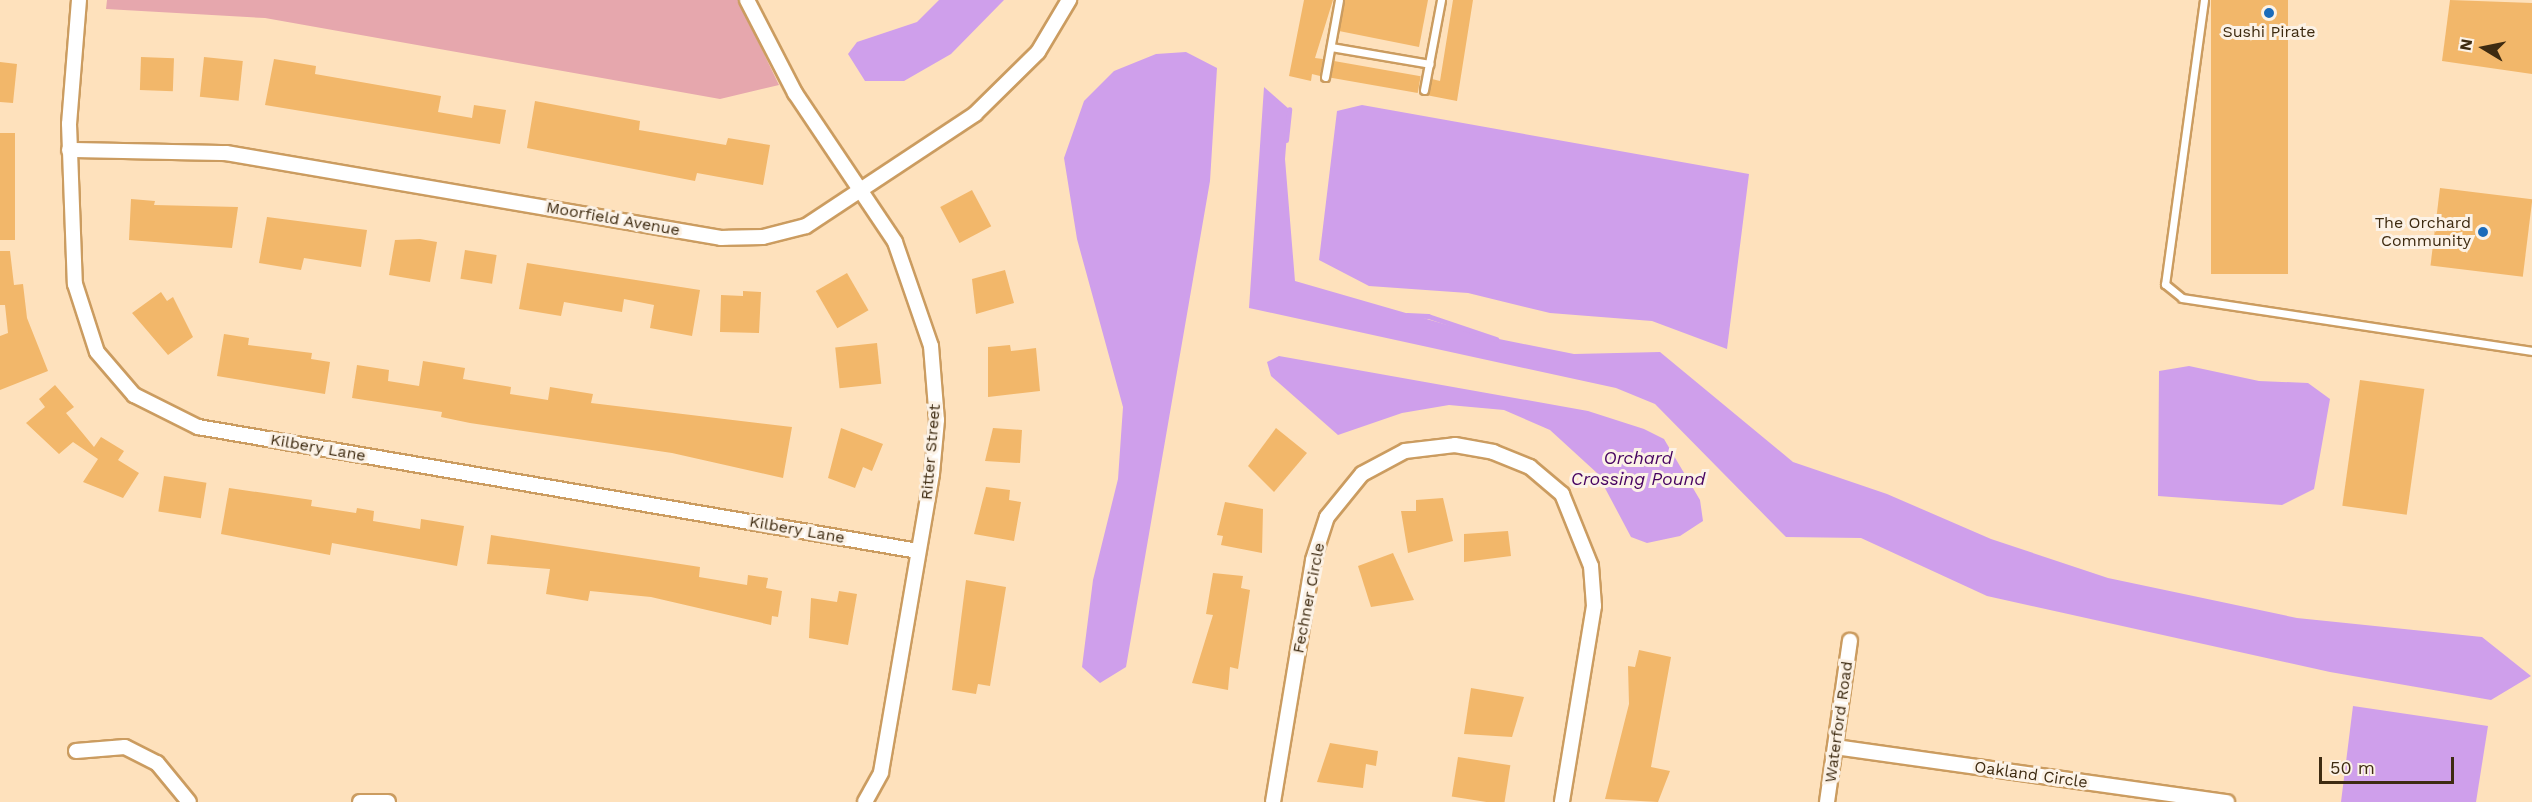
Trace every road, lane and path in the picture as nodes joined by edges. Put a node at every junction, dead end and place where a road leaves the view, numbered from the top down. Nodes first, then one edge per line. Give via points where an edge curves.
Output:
1 (79, 0) edge
2 (747, 0) edge
3 (1069, 0) edge
4 (1339, 0) edge
5 (1441, 0) edge
6 (2204, 0) edge
7 (1331, 47) junction
8 (1430, 64) junction
9 (1325, 77) dead end
10 (1424, 90) dead end
11 (69, 150) junction
12 (864, 191) junction
13 (2532, 351) edge
14 (918, 551) junction
15 (1850, 641) dead end
16 (1835, 747) junction
17 (76, 750) dead end
18 (189, 802) edge
19 (360, 802) edge
20 (388, 802) edge
21 (865, 802) edge
22 (1273, 802) edge
23 (1563, 802) edge
24 (1827, 802) edge
25 (2227, 802) edge

1 - 11 street, Kilbery Lane
2 - 12 street, Ritter Street via 795,93
3 - 12 street, Moorfield Avenue via 1038,52 999,95
4 - 7 lane
5 - 8 lane
6 - 13 lane via 2165,284 2182,298
7 - 8 lane
7 - 9 lane
8 - 10 lane
11 - 12 street, Moorfield Avenue via 226,153 734,239 790,232
11 - 14 street, Kilbery Lane via 74,269 82,318 112,375 169,417 198,427
12 - 14 street, Ritter Street via 910,273 931,346 937,420
14 - 21 street, Ritter Street via 881,773
15 - 16 street, Waterford Road
16 - 24 street, Waterford Road
16 - 25 street, Oakland Circle
17 - 18 street via 125,747 157,763
19 - 20 street
22 - 23 street, Fechner Circle via 1313,560 1327,517 1362,474 1405,452 1455,445 1493,452 1530,467 1562,494 1591,566 1593,606

